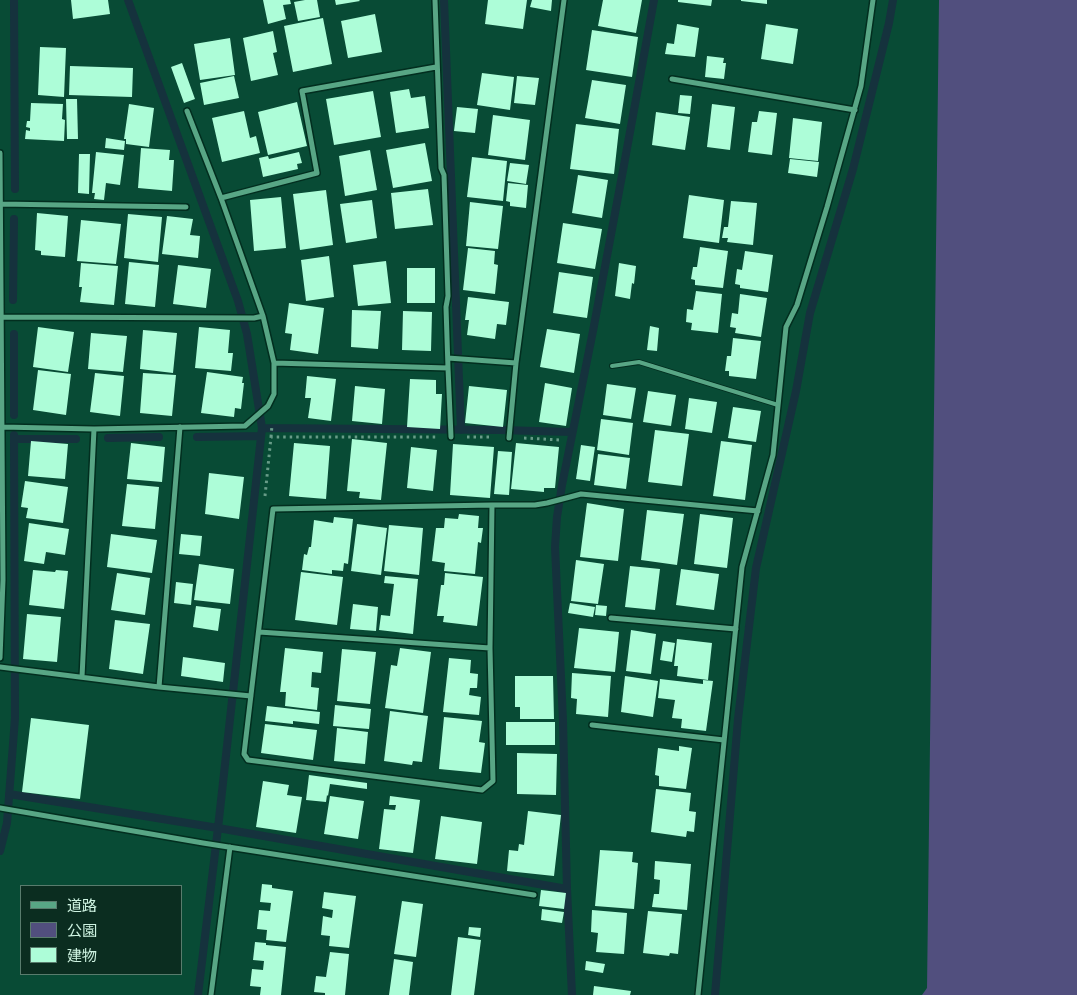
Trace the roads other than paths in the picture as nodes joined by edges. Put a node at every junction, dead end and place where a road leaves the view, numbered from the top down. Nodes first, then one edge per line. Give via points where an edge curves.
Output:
1 (435, 0) edge
2 (564, 0) edge
3 (873, 0) edge
4 (436, 68) junction
5 (672, 79) dead end
6 (855, 110) junction
7 (187, 111) dead end
8 (0, 153) edge
9 (221, 198) junction
10 (0, 204) edge
11 (186, 207) dead end
12 (264, 316) junction
13 (1, 317) edge
14 (450, 358) junction
15 (274, 363) junction
16 (516, 363) junction
17 (612, 366) dead end
18 (448, 368) junction
19 (778, 405) junction
20 (2, 427) junction
21 (180, 427) junction
22 (94, 429) junction
23 (450, 432) road end
24 (509, 436) road end
25 (492, 505) junction
26 (758, 511) junction
27 (1, 580) edge
28 (611, 618) dead end
29 (736, 629) junction
30 (258, 632) junction
31 (490, 648) junction
32 (0, 658) edge
33 (0, 667) edge
34 (82, 676) junction
35 (159, 687) junction
36 (251, 696) junction
37 (592, 725) dead end
38 (724, 740) junction
39 (0, 808) edge
40 (227, 847) junction
41 (534, 895) dead end
42 (211, 995) edge
43 (698, 995) edge

1 - 4 street
2 - 16 street
3 - 6 street
4 - 9 street via 302,91 317,173
4 - 14 street via 444,175
5 - 6 street
6 - 19 street via 797,305 786,327
7 - 9 street
8 - 10 street
9 - 12 street
10 - 11 street
10 - 13 street
12 - 13 street
12 - 15 street
13 - 20 street
14 - 16 street
14 - 18 street
15 - 18 street
15 - 21 street via 274,394 268,406 244,426
16 - 24 street
17 - 19 lane via 639,362
18 - 23 street
19 - 26 street via 773,454
20 - 22 street
20 - 27 street
21 - 22 street
21 - 35 street
22 - 34 street
25 - 26 street via 547,504 581,494
25 - 30 street via 273,509
25 - 31 street
26 - 29 street via 742,568
27 - 32 street
28 - 29 street
29 - 38 street
30 - 31 street
30 - 36 street
31 - 36 street via 493,781 482,790 248,760 244,754
33 - 34 street
34 - 35 street
35 - 36 street
37 - 38 street
38 - 43 street
39 - 40 street
40 - 41 street
40 - 42 street

